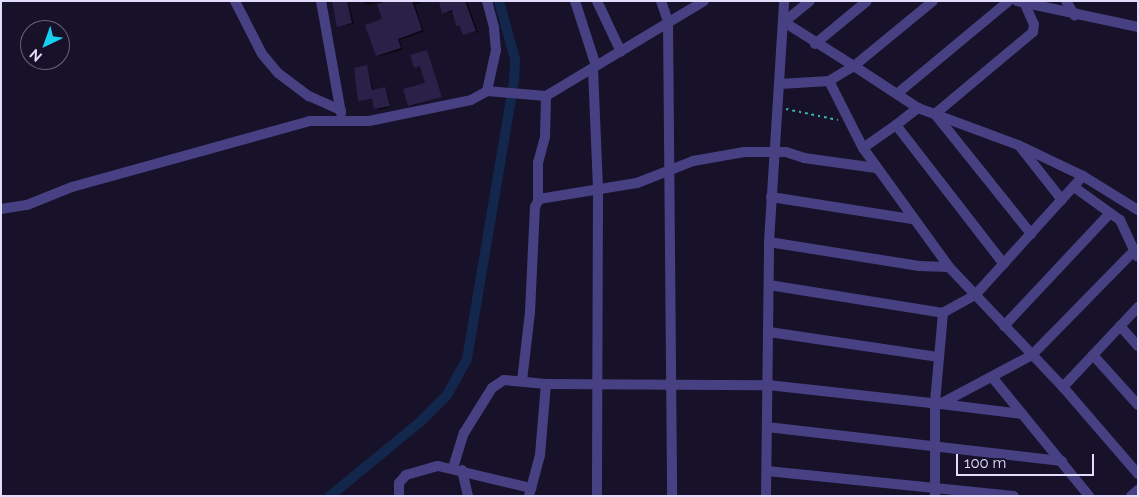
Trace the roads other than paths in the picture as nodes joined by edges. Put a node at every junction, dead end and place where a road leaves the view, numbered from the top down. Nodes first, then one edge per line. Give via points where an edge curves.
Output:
1 (235, 1) edge
2 (320, 1) edge
3 (486, 1) edge
4 (597, 1) edge
5 (661, 1) edge
6 (704, 1) edge
7 (784, 1) edge
8 (810, 1) edge
9 (867, 1) edge
10 (933, 1) edge
11 (1009, 1) edge
12 (1066, 1) edge
13 (1020, 2) edge
14 (577, 6) edge
15 (1075, 16) junction
16 (668, 21) junction
17 (784, 22) junction
18 (1138, 27) edge
19 (815, 44) junction
20 (621, 52) junction
21 (854, 66) junction
22 (595, 68) junction
23 (829, 81) junction
24 (780, 84) junction
25 (489, 91) junction
26 (898, 93) junction
27 (546, 96) junction
28 (918, 108) junction
29 (341, 110) junction
30 (936, 114) junction
31 (343, 122) junction
32 (896, 125) junction
33 (1018, 145) junction
34 (863, 148) junction
35 (774, 151) junction
36 (876, 168) junction
37 (669, 170) junction
38 (1083, 176) junction
39 (1074, 187) junction
40 (598, 189) junction
41 (771, 197) junction
42 (1062, 200) junction
43 (538, 201) junction
44 (1, 209) edge
45 (1135, 209) edge
46 (1109, 214) junction
47 (912, 220) junction
48 (1120, 220) junction
49 (1031, 234) junction
50 (769, 242) junction
51 (1136, 254) edge
52 (1004, 264) junction
53 (950, 268) junction
54 (769, 285) junction
55 (975, 296) junction
56 (1138, 307) edge
57 (943, 313) junction
58 (1004, 326) junction
59 (1120, 326) junction
60 (769, 332) junction
61 (1138, 346) edge
62 (1032, 355) junction
63 (1093, 356) junction
64 (939, 357) junction
65 (992, 377) junction
66 (522, 381) junction
67 (546, 384) junction
68 (597, 384) junction
69 (671, 384) junction
70 (768, 385) junction
71 (1063, 388) junction
72 (938, 403) junction
73 (1138, 405) edge
74 (1022, 414) junction
75 (767, 427) junction
76 (935, 445) junction
77 (1062, 460) junction
78 (458, 469) junction
79 (767, 471) junction
80 (1138, 474) edge
81 (1138, 490) edge
82 (935, 491) edge
83 (530, 492) edge
84 (399, 496) edge
85 (468, 496) edge
86 (597, 496) edge
87 (672, 496) edge
88 (766, 496) edge
89 (1014, 496) edge
90 (1089, 496) edge
91 (1131, 496) edge

1 - 29 street via 262,54 278,73 309,96
2 - 29 street
3 - 25 street via 496,50
4 - 14 street
4 - 20 street
5 - 16 street
6 - 16 street
7 - 17 street
8 - 17 street
9 - 19 street
10 - 21 street
11 - 26 street
12 - 15 street
13 - 15 street
13 - 30 street via 1034,24 1034,32
14 - 22 street
15 - 18 street
16 - 20 street
16 - 37 street
17 - 19 street
17 - 24 street
19 - 21 street
20 - 22 street
21 - 23 street
21 - 26 street
22 - 27 street
22 - 40 street
23 - 24 street
23 - 34 street
24 - 35 street
25 - 27 street via 526,97
25 - 31 street via 471,100 409,114
26 - 28 street
27 - 43 street via 545,136 538,163
28 - 30 street
28 - 32 street
29 - 31 street
30 - 33 street
30 - 49 street
31 - 44 street via 310,121 79,185 27,206
32 - 34 street
32 - 52 street
33 - 38 street
33 - 42 street
34 - 36 street
35 - 36 street
35 - 37 street via 719,156
35 - 41 street
36 - 47 street
37 - 40 street via 649,180
37 - 69 street
38 - 39 street
38 - 45 street
39 - 42 street
39 - 46 street
40 - 43 street
40 - 68 street
41 - 47 street
41 - 50 street
42 - 49 street
43 - 66 street
45 - 48 street
46 - 48 street
46 - 58 street
47 - 53 street
48 - 51 street
49 - 52 street
50 - 53 street
50 - 54 street
51 - 62 street
52 - 55 street
53 - 55 street
54 - 57 street
54 - 60 street
55 - 57 street
55 - 58 street
56 - 59 street
57 - 64 street
58 - 62 street
59 - 61 street
59 - 63 street
60 - 64 street
60 - 70 street
62 - 65 street
62 - 71 street
63 - 71 street
63 - 73 street
64 - 72 street
65 - 72 street
65 - 74 street
66 - 67 street
66 - 78 street via 504,380 492,388 462,437
67 - 68 street
67 - 83 street via 540,455
68 - 69 street
68 - 86 street
69 - 70 street
69 - 87 street
70 - 72 street
70 - 75 street
71 - 80 street
72 - 74 street
72 - 76 street
74 - 77 street
75 - 76 street
75 - 79 street
76 - 77 street
76 - 82 street
77 - 90 street
78 - 83 street
78 - 84 street via 438,466 411,472 399,483
78 - 85 street
79 - 82 street
79 - 88 street
81 - 91 street
82 - 89 street

